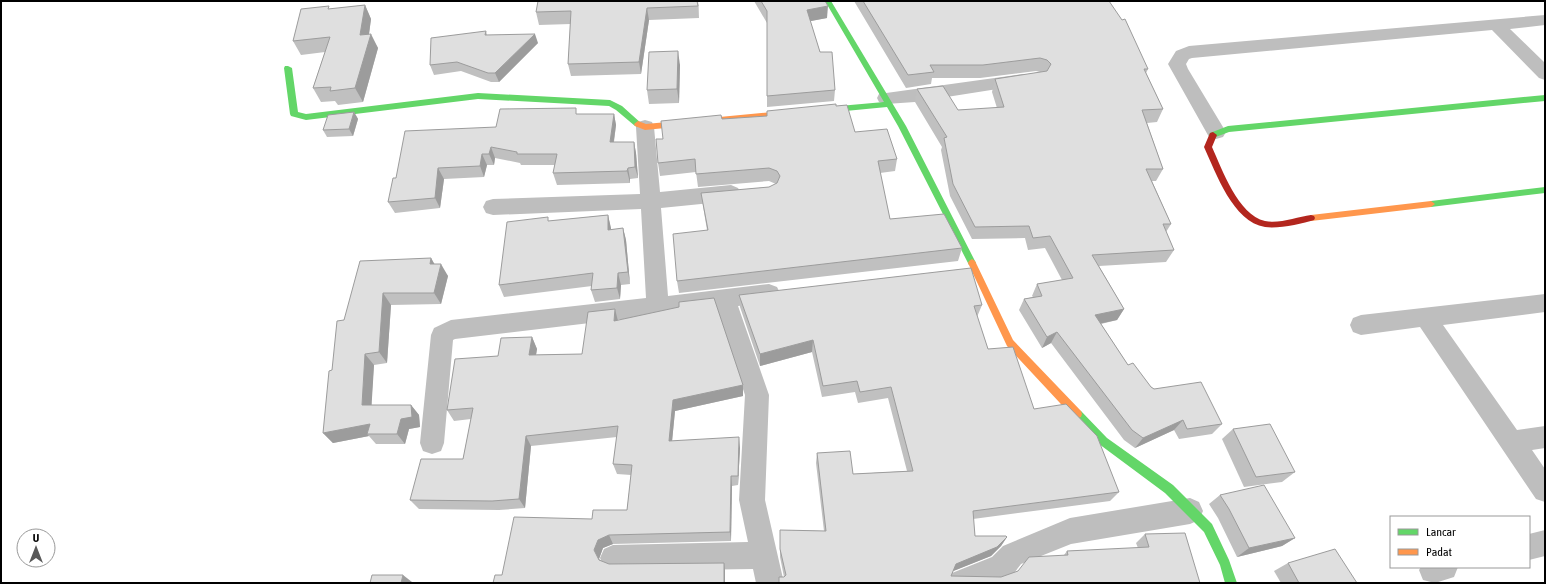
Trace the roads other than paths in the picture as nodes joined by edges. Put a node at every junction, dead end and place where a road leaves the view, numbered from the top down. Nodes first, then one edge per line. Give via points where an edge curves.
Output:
1 (828, 1) edge
2 (1545, 20) edge
3 (1496, 24) junction
4 (288, 68) dead end
5 (1545, 74) edge
6 (1036, 78) edge
7 (1545, 98) edge
8 (887, 101) junction
9 (645, 127) junction
10 (1216, 132) junction
11 (1545, 190) edge
12 (753, 191) edge
13 (650, 201) junction
14 (493, 207) dead end
15 (976, 269) junction
16 (952, 272) edge
17 (787, 291) edge
18 (724, 298) junction
19 (1545, 303) edge
20 (658, 306) junction
21 (1426, 317) junction
22 (1361, 325) dead end
23 (1545, 437) edge
24 (1511, 442) junction
25 (432, 443) dead end
26 (1545, 490) edge
27 (1190, 510) junction
28 (1545, 543) edge
29 (1530, 547) edge
30 (764, 555) junction
31 (613, 558) dead end
32 (770, 583) edge
33 (962, 583) edge
34 (1231, 583) edge

1 - 8 street
2 - 3 street
3 - 5 street
3 - 10 street via 1189,52 1182,55 1177,64
4 - 9 street via 294,114 299,117 478,96 610,103 617,106 637,125
6 - 8 street
7 - 10 street
8 - 9 street
8 - 15 street
9 - 13 street
10 - 11 street via 1210,137 1208,147 1237,205 1253,220 1266,224
12 - 13 street
13 - 14 street
13 - 20 street
15 - 16 street
15 - 27 street via 1015,349 1102,441 1169,489
17 - 18 street
18 - 20 street
18 - 30 street via 757,394 752,500
19 - 21 street
20 - 25 street via 451,330 442,335
21 - 22 street
21 - 24 street
23 - 24 street
24 - 26 street
27 - 33 street via 1070,531 1012,555 1001,567
27 - 34 street via 1208,528
28 - 29 street
30 - 31 street
30 - 32 street

